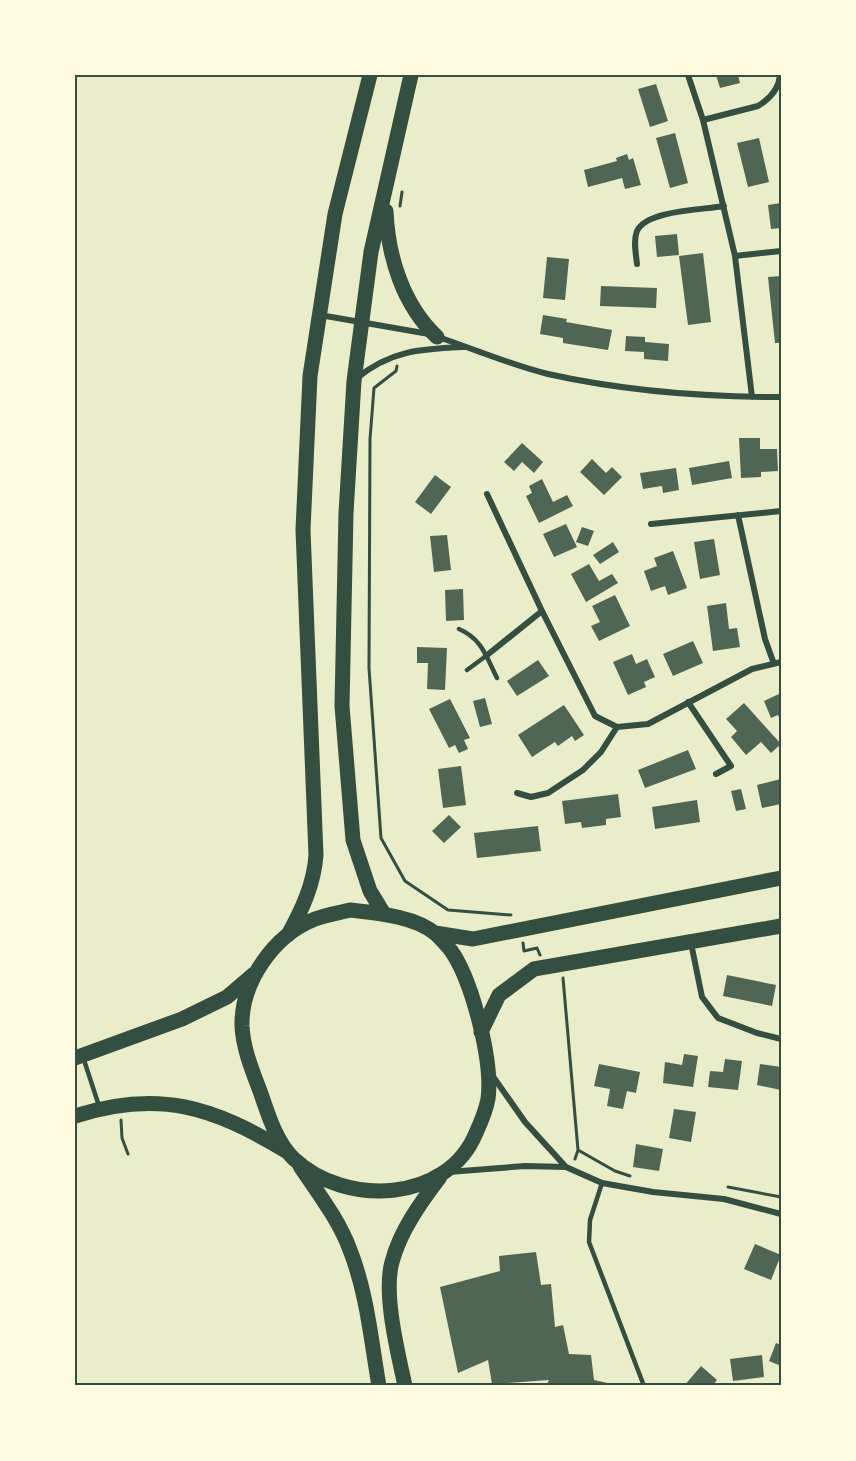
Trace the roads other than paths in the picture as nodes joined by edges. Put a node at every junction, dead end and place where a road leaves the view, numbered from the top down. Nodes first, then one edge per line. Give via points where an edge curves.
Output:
1 (370, 75) edge
2 (411, 75) edge
3 (688, 75) edge
4 (780, 75) edge
5 (703, 120) junction
6 (386, 187) junction
7 (724, 206) junction
8 (781, 251) edge
9 (735, 256) junction
10 (637, 264) dead end
11 (320, 315) junction
12 (361, 322) junction
13 (437, 337) junction
14 (468, 347) junction
15 (354, 381) junction
16 (752, 397) junction
17 (781, 397) edge
18 (486, 494) dead end
19 (781, 511) edge
20 (738, 515) junction
21 (651, 524) dead end
22 (542, 611) junction
23 (459, 629) dead end
24 (486, 656) junction
25 (777, 663) edge
26 (467, 670) dead end
27 (497, 678) dead end
28 (688, 702) junction
29 (617, 727) junction
30 (716, 774) dead end
31 (517, 793) dead end
32 (781, 878) edge
33 (384, 914) junction
34 (781, 926) edge
35 (435, 933) junction
36 (288, 935) junction
37 (691, 943) junction
38 (255, 974) junction
39 (481, 1032) junction
40 (781, 1039) edge
41 (79, 1057) edge
42 (488, 1070) junction
43 (99, 1109) junction
44 (75, 1116) edge
45 (292, 1157) junction
46 (569, 1168) junction
47 (443, 1175) junction
48 (602, 1183) junction
49 (781, 1214) edge
50 (379, 1386) edge
51 (405, 1386) edge
52 (644, 1386) edge

1 - 11 highway via 335,214
2 - 6 highway
3 - 5 street
4 - 5 street via 778,87 758,106
5 - 7 street
6 - 12 highway
6 - 13 highway via 387,233 396,274 424,324
7 - 9 street
7 - 10 street via 644,221 635,238
8 - 9 street
9 - 16 street
11 - 12 street
11 - 36 highway via 310,376 303,530 316,855 303,908
12 - 13 street
12 - 15 highway
13 - 14 street
14 - 15 street via 396,355 380,361
14 - 16 street via 546,373 612,386
15 - 33 highway via 346,513 342,706 353,840 370,891
16 - 17 street
18 - 22 street
19 - 20 street
20 - 21 street
20 - 25 street via 765,639
22 - 24 street
22 - 29 street via 595,716
23 - 24 lane via 480,643
24 - 26 lane
24 - 27 lane
25 - 28 street via 752,669
28 - 29 street via 648,724
28 - 30 street via 731,766
29 - 31 street via 583,770 548,793 531,797
32 - 35 highway via 473,939
33 - 35 highway
33 - 36 highway via 350,910 314,920
34 - 37 highway
35 - 39 highway via 453,953 465,977
36 - 38 highway
37 - 39 highway via 534,969 499,995
37 - 40 street via 702,997 718,1018
38 - 41 highway via 227,997 182,1019
38 - 45 highway via 242,1026 249,1061 267,1112
39 - 42 highway
41 - 43 lane
42 - 46 street via 525,1122
42 - 47 highway via 488,1098 478,1129 464,1153
43 - 44 highway
43 - 45 highway via 143,1103 180,1105 216,1114 254,1131
45 - 47 highway via 325,1179 354,1189 386,1191 418,1186
45 - 50 highway via 328,1207 350,1248 365,1299
46 - 47 street via 525,1166
46 - 48 street
47 - 51 highway via 419,1205 391,1263 390,1296
48 - 49 street via 724,1199
48 - 52 lane via 590,1220 589,1242

